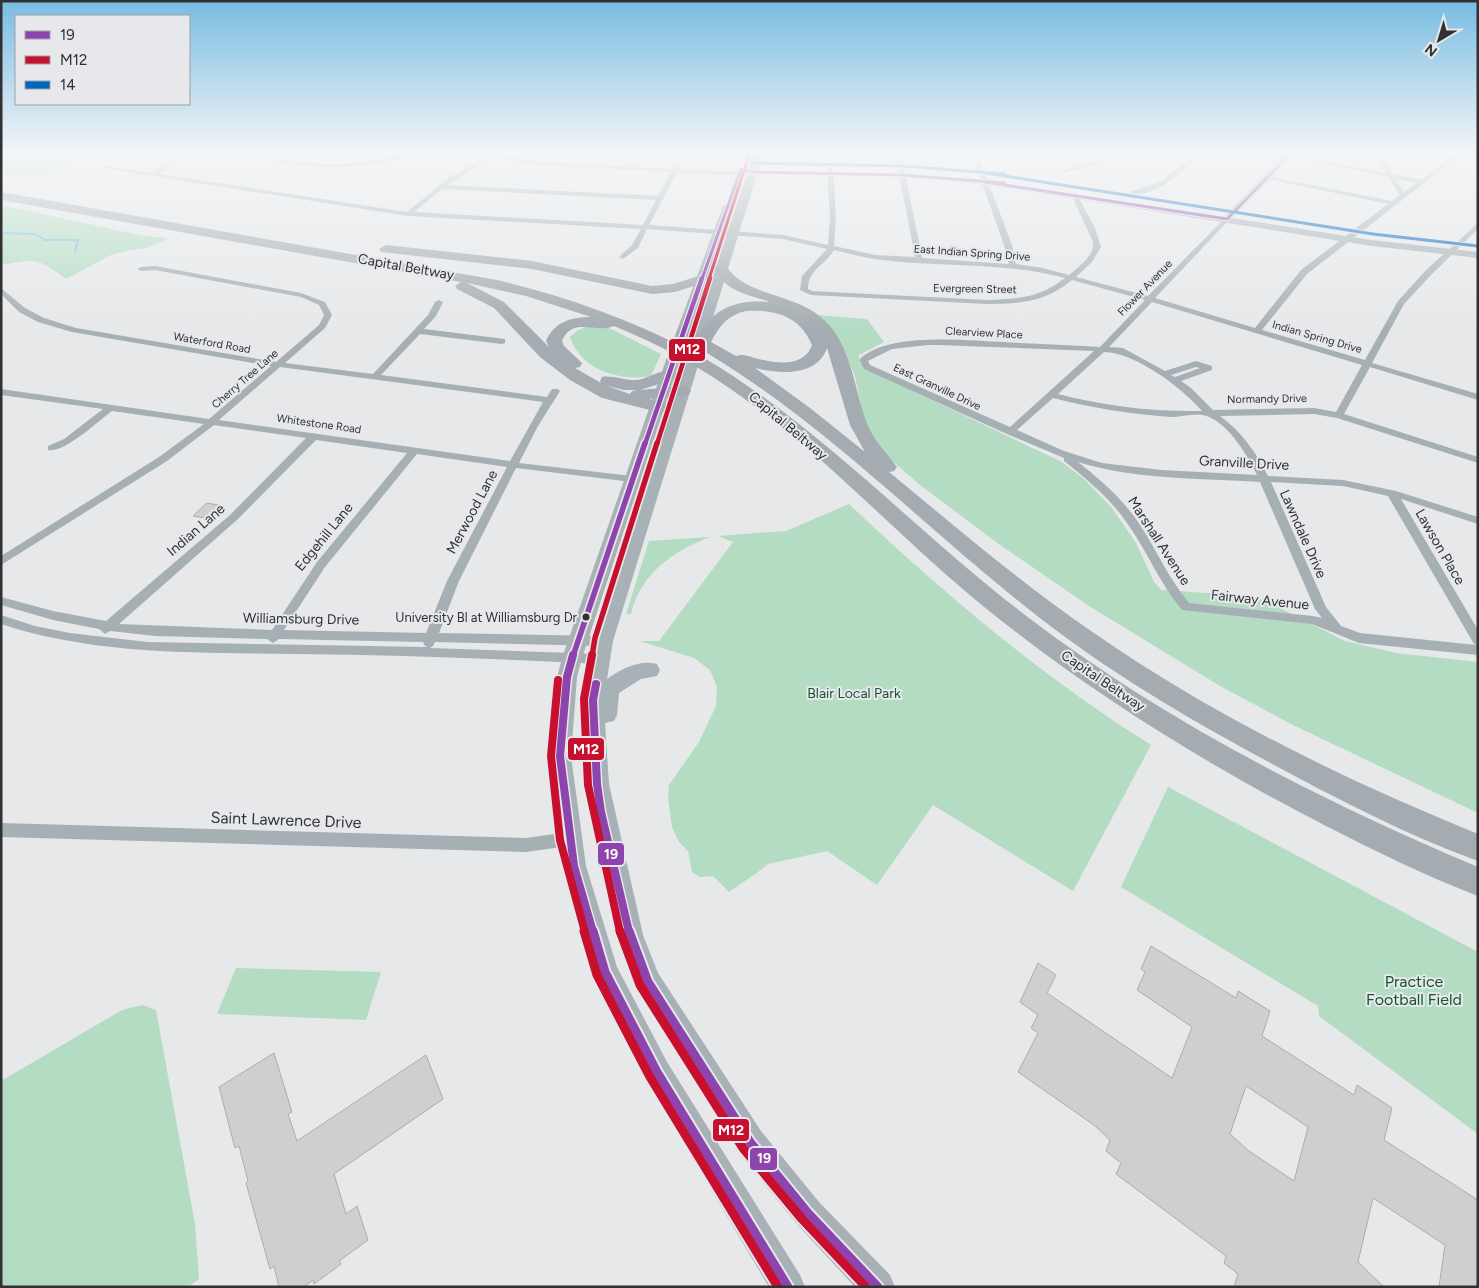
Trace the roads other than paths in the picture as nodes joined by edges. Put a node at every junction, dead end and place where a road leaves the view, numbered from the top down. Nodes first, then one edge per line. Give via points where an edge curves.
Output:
1 (93, 212) edge
2 (149, 212) edge
3 (396, 212) edge
4 (651, 212) edge
5 (726, 212) edge
6 (740, 212) edge
7 (832, 212) edge
8 (909, 212) edge
9 (996, 212) edge
10 (1083, 212) edge
11 (1185, 212) edge
12 (1234, 212) edge
13 (1380, 212) edge
14 (408, 214) joint
15 (1227, 219) junction
16 (1478, 225) edge
17 (643, 228) junction
18 (719, 231) junction
19 (734, 232) junction
20 (1347, 238) junction
21 (330, 243) junction
22 (830, 248) junction
23 (1455, 253) junction
24 (1478, 256) edge
25 (623, 257) dead end
26 (918, 261) junction
27 (376, 262) junction
28 (1013, 266) junction
29 (140, 269) dead end
30 (721, 269) junction
31 (1072, 276) junction
32 (702, 280) junction
33 (1, 290) edge
34 (1150, 299) junction
35 (439, 302) dead end
36 (607, 302) dead end
37 (419, 331) junction
38 (1257, 331) junction
39 (705, 333) junction
40 (502, 340) dead end
41 (1101, 350) junction
42 (868, 357) joint
43 (1367, 364) junction
44 (279, 365) junction
45 (1164, 374) junction
46 (374, 377) junction
47 (672, 377) junction
48 (1175, 380) junction
49 (1, 392) edge
50 (552, 395) joint
51 (1052, 395) junction
52 (1478, 397) edge
53 (110, 408) junction
54 (1210, 413) junction
55 (1339, 415) junction
56 (214, 422) junction
57 (1010, 432) junction
58 (314, 436) junction
59 (51, 448) dead end
60 (414, 450) junction
61 (1060, 453) junction
62 (1478, 460) edge
63 (514, 465) junction
64 (1264, 478) junction
65 (632, 479) junction
66 (1392, 493) junction
67 (1478, 521) edge
68 (1, 561) edge
69 (986, 564) junction
70 (1, 601) edge
71 (1186, 607) joint
72 (1, 619) edge
73 (107, 627) junction
74 (1337, 630) junction
75 (276, 633) junction
76 (432, 637) junction
77 (93, 640) junction
78 (1478, 641) edge
79 (268, 649) junction
80 (576, 649) junction
81 (601, 650) junction
82 (1478, 650) edge
83 (426, 652) junction
84 (650, 670) dead end
85 (595, 742) junction
86 (1, 830) edge
87 (569, 839) junction
88 (1478, 848) edge
89 (1478, 882) edge
90 (788, 1287) edge
91 (878, 1287) edge

1 - 27 highway, Capital Beltway
2 - 21 highway, Capital Beltway
3 - 14 street, East Indian Spring Drive
4 - 17 street
5 - 18 main road
6 - 19 main road
7 - 22 street
8 - 26 street
9 - 28 street
10 - 31 street, Evergreen Street via 1097,247 1094,255
11 - 15 street
12 - 15 street, Flower Avenue
13 - 20 street
14 - 17 street, East Indian Spring Drive
15 - 20 street
15 - 34 street, Flower Avenue
16 - 23 street
17 - 18 street, East Indian Spring Drive
17 - 25 street via 635,246
18 - 19 street, East Indian Spring Drive
18 - 32 main road
19 - 22 street, East Indian Spring Drive via 783,237
19 - 30 main road
20 - 23 street
20 - 38 street via 1304,272
21 - 32 highway via 532,265 652,290 675,288
21 - 36 highway, Capital Beltway via 489,271
22 - 26 street, East Indian Spring Drive
22 - 31 street, Evergreen Street via 809,272 803,284 804,290 819,294 1013,302 1040,298 1057,290
23 - 24 street
23 - 43 street via 1429,272 1401,303
26 - 28 street, East Indian Spring Drive
27 - 47 highway, Capital Beltway via 497,284 601,314
27 - 47 highway via 442,279 488,298 510,315 546,354 608,394
28 - 31 street, East Indian Spring Drive
29 - 44 street, Cherry Tree Lane via 155,268 195,275 301,295 320,302 328,310 326,321
30 - 39 main road
30 - 69 highway via 735,285 806,311 822,326 836,347 859,426 875,454
31 - 34 street, East Indian Spring Drive
32 - 47 main road
33 - 44 street, Waterford Road via 22,310 58,326
34 - 38 street, Indian Spring Drive
34 - 41 street, Flower Avenue
35 - 37 street
37 - 40 street
37 - 46 street
38 - 43 street, Indian Spring Drive
39 - 47 highway
39 - 69 highway, Capital Beltway via 714,322 743,308 765,307 795,315 809,327 820,345 817,354 806,363 787,367 747,361 658,322 724,355 789,400
41 - 42 street, Clearview Place via 920,342 890,347
41 - 45 street, Lawndale Drive via 1120,350
41 - 51 street, Flower Avenue
42 - 57 street, East Granville Drive via 863,360 867,367
43 - 52 street, Indian Spring Drive
43 - 55 street
44 - 46 street, Waterford Road
44 - 56 street, Cherry Tree Lane
45 - 48 street, Lawndale Drive
45 - 48 street via 1196,364 1209,368
46 - 50 street, Waterford Road
47 - 47 highway via 639,386 620,385 573,362 557,348 555,335 567,326 588,321 611,325
47 - 65 main road
47 - 81 main road
47 - 89 highway, Capital Beltway via 722,375 765,406 1014,619 1160,719 1322,810
48 - 54 street, Lawndale Drive
49 - 53 street, Whitestone Road
50 - 63 street, Merwood Lane
51 - 54 street, Normandy Drive via 1131,410
51 - 57 street, Flower Avenue
53 - 56 street, Whitestone Road
53 - 59 street via 67,441
54 - 55 street, Normandy Drive via 1314,411
54 - 64 street, Lawndale Drive via 1228,426 1246,446
55 - 62 street, Normandy Drive
56 - 58 street, Whitestone Road
56 - 68 street, Cherry Tree Lane via 163,459
57 - 61 street, Granville Drive
58 - 60 street, Whitestone Road
58 - 73 street, Indian Lane via 234,517
60 - 63 street, Whitestone Road
60 - 75 street, Edgehill Lane via 308,581
61 - 64 street, Granville Drive via 1101,466 1127,470
61 - 71 street, Marshall Avenue via 1109,494 1134,526 1175,595
63 - 65 street, Whitestone Road
63 - 76 street, Merwood Lane via 453,581
64 - 66 street, Granville Drive via 1343,483
64 - 74 street, Lawndale Drive via 1321,609
65 - 80 main road
66 - 67 street, Granville Drive
66 - 78 street, Lawson Place
69 - 88 highway, Capital Beltway via 1075,632 1182,701 1329,780
70 - 73 street, Williamsburg Drive
71 - 74 street, Fairway Avenue via 1313,620
72 - 77 street, Williamsburg Drive via 77,639
73 - 75 street, Williamsburg Drive via 205,633
73 - 77 street, Indian Lane
74 - 82 street, Fairway Avenue via 1359,638
75 - 76 street, Williamsburg Drive
75 - 79 street, Edgehill Lane
76 - 80 street, Williamsburg Drive
76 - 83 street, Merwood Lane
77 - 79 street, Williamsburg Drive via 142,646
79 - 83 street, Williamsburg Drive
80 - 81 street, Williamsburg Drive
80 - 81 street, Williamsburg Drive
80 - 83 street, Williamsburg Drive
80 - 87 main road via 567,677 560,756
81 - 85 main road via 593,700
84 - 85 main road via 631,675 608,690 606,718
85 - 91 main road via 603,821 630,935 648,982 750,1142 808,1213
86 - 87 street, Saint Lawrence Drive via 526,845
87 - 90 main road via 605,972 657,1072

